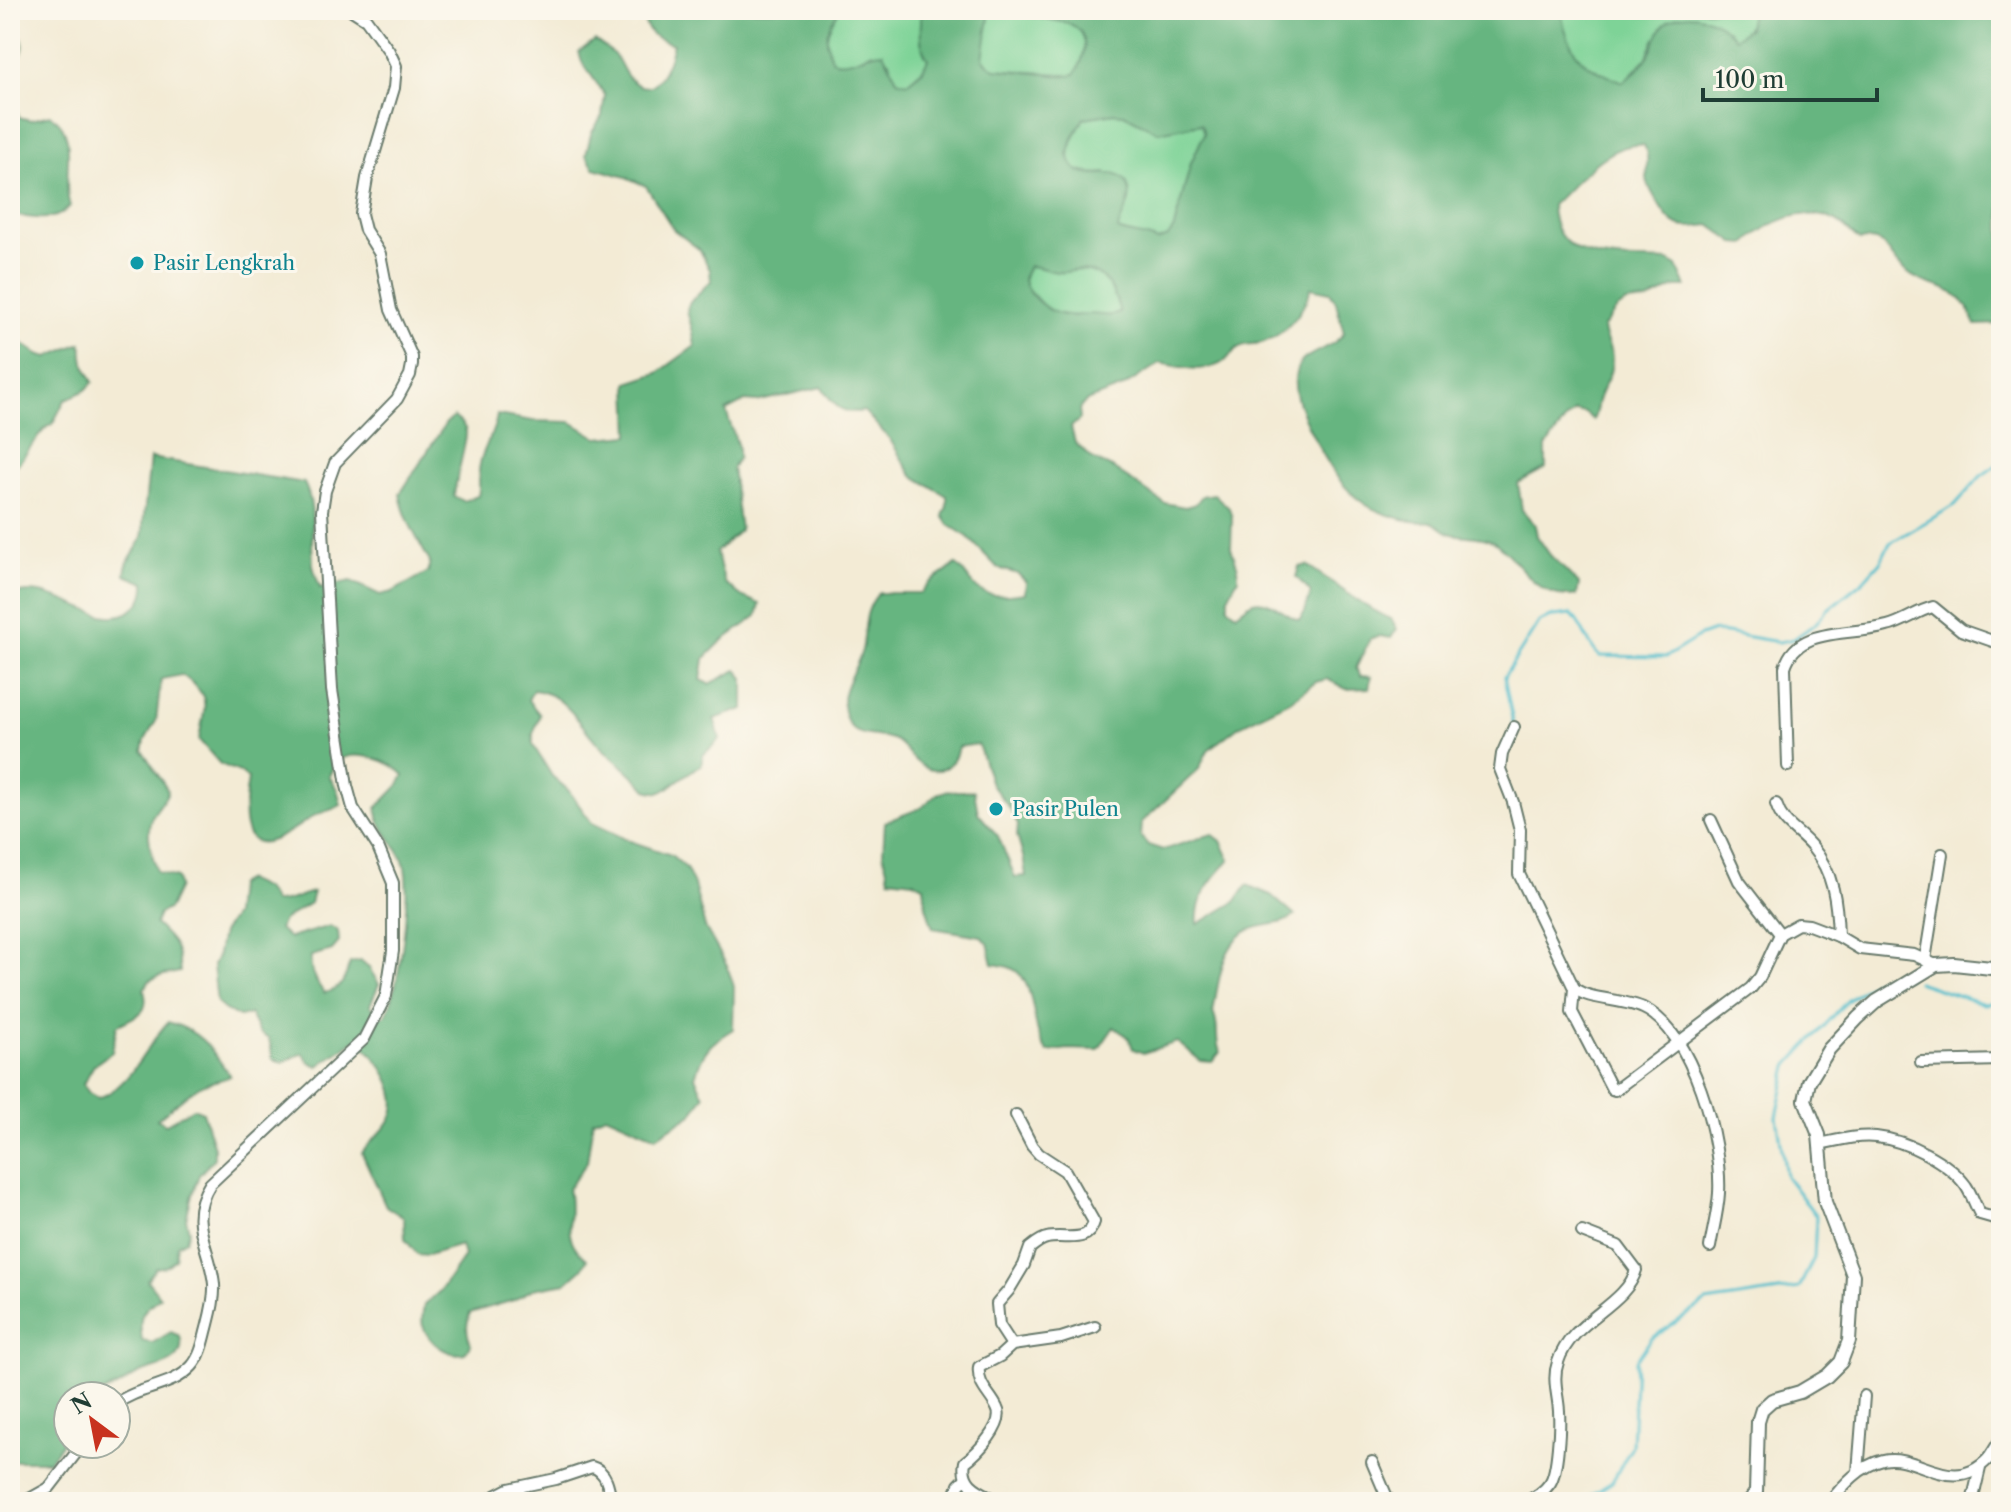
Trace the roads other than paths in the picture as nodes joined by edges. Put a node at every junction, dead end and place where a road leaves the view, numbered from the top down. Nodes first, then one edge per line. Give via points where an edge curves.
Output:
1 (352, 10) edge
2 (2001, 644) edge
3 (1514, 727) dead end
4 (1788, 766) dead end
5 (1776, 804) dead end
6 (1711, 820) dead end
7 (1942, 854) dead end
8 (1780, 934) junction
9 (1838, 936) junction
10 (1930, 965) junction
11 (2001, 969) edge
12 (1574, 988) junction
13 (1680, 1042) junction
14 (2001, 1060) edge
15 (1921, 1062) dead end
16 (1016, 1115) dead end
17 (1820, 1144) junction
18 (2001, 1220) edge
19 (1582, 1232) dead end
20 (1710, 1247) dead end
21 (1095, 1327) dead end
22 (1012, 1345) junction
23 (132, 1394) edge
24 (1864, 1396) dead end
25 (2001, 1439) edge
26 (2001, 1457) edge
27 (1989, 1458) junction
28 (71, 1460) edge
29 (1372, 1462) dead end
30 (1980, 1468) junction
31 (1858, 1472) junction
32 (965, 1479) junction
33 (1838, 1497) edge
34 (1757, 1499) edge
35 (24, 1502) edge
36 (436, 1502) edge
37 (449, 1502) edge
38 (484, 1502) edge
39 (611, 1502) edge
40 (953, 1502) edge
41 (1000, 1502) edge
42 (1389, 1502) edge
43 (1526, 1502) edge
44 (1830, 1502) edge
45 (1972, 1502) edge

1 - 23 street via 366,19 396,66 361,214 380,254 391,310 412,357 410,375 397,399 335,463 322,511 332,690 347,786 353,808 393,883 393,951 386,996 364,1039 210,1184 199,1207 214,1300 200,1351 183,1373
2 - 4 street via 1961,630 1933,607 1890,626 1823,636 1797,647 1785,667
3 - 12 street via 1500,769 1520,830 1519,874
5 - 9 street via 1832,881
6 - 8 street via 1739,881
7 - 10 street
8 - 9 street via 1798,924
8 - 13 street via 1751,988
9 - 10 street via 1860,949 1914,955
10 - 11 street
10 - 17 street via 1851,1024 1816,1067 1805,1100
12 - 13 street via 1644,1008
12 - 13 street via 1572,1012 1612,1089
13 - 20 street via 1706,1101 1717,1160 1719,1192
14 - 15 street
16 - 22 street via 1039,1154 1065,1171 1094,1222 1084,1236 1048,1237 1030,1248 997,1304 999,1325
17 - 18 street via 1852,1137 1898,1142 1950,1168 1968,1188 1980,1214
17 - 34 street via 1825,1202 1853,1275 1849,1341 1841,1362 1827,1376 1772,1400 1760,1412
19 - 43 street via 1618,1246 1636,1272 1625,1289 1575,1332 1562,1352 1555,1379 1555,1473 1547,1488
21 - 22 street
22 - 32 street via 979,1368 999,1416 988,1440 965,1462
24 - 31 street
25 - 27 street
26 - 27 street
27 - 30 street
28 - 35 street via 49,1488
29 - 42 street
30 - 31 street via 1941,1474 1887,1459
30 - 45 street
31 - 33 street
32 - 40 street
32 - 41 street
33 - 44 street
36 - 37 street
38 - 39 street via 509,1489 592,1467 608,1482

